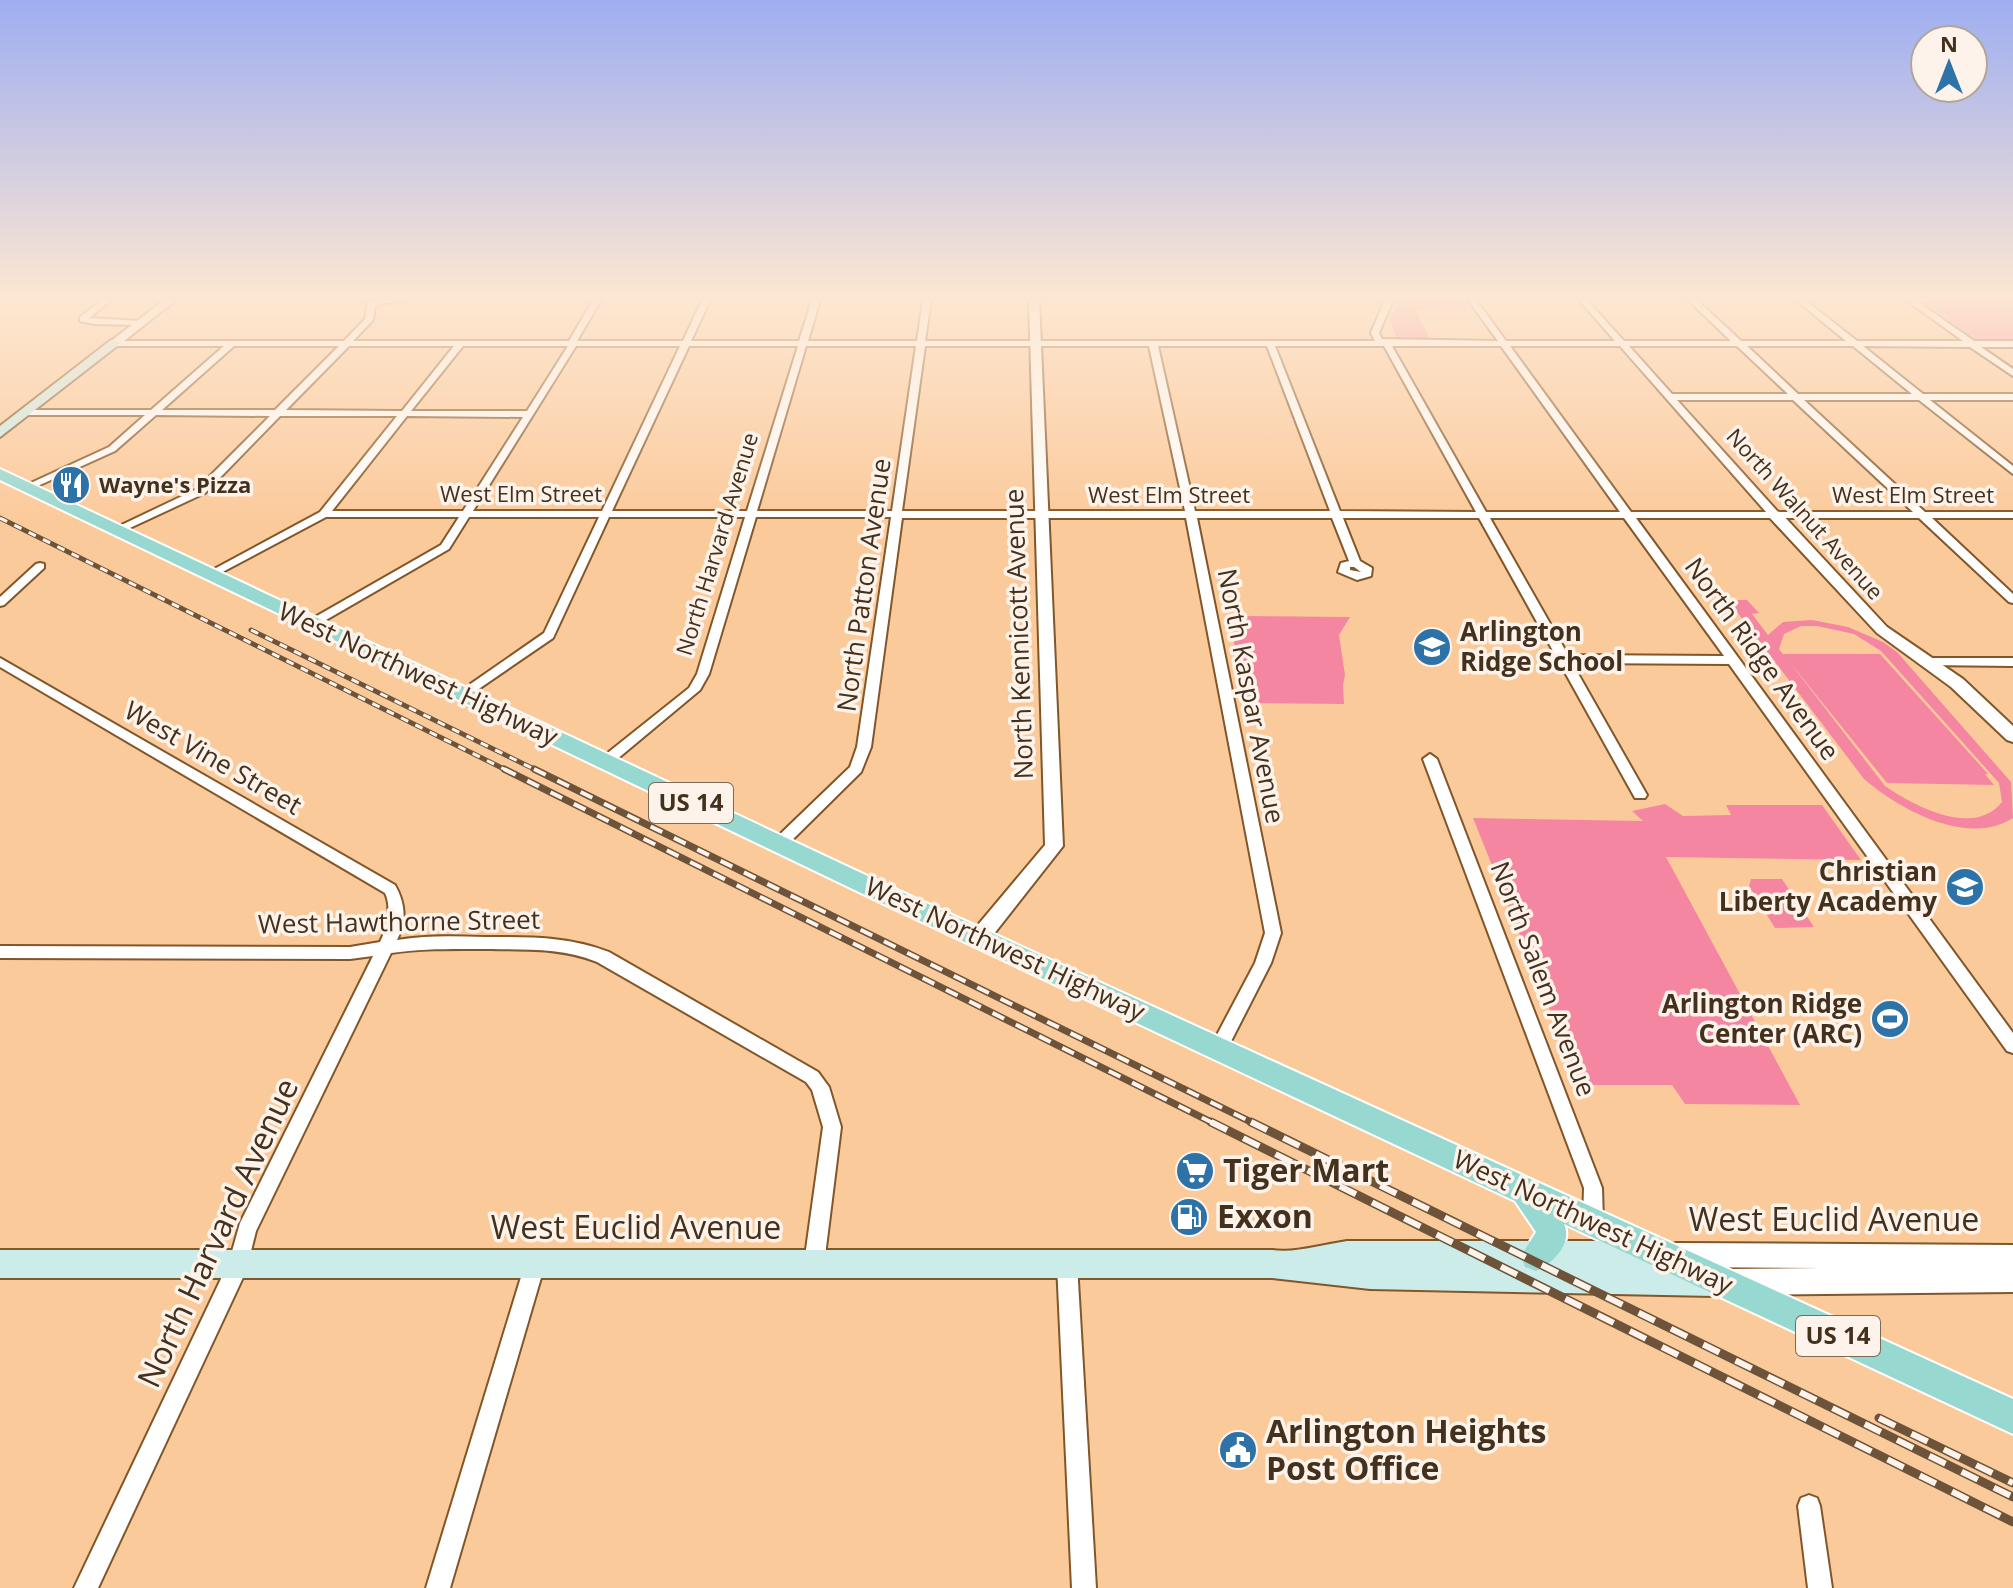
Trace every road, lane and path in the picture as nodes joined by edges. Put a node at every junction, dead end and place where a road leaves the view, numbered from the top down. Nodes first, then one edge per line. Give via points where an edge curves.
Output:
1 (69, 374) edge
2 (76, 374) edge
3 (197, 374) edge
4 (317, 374) edge
5 (435, 374) edge
6 (554, 374) edge
7 (673, 374) edge
8 (793, 374) edge
9 (916, 374) edge
10 (1038, 374) edge
11 (1160, 374) edge
12 (1282, 374) edge
13 (1404, 374) edge
14 (1526, 374) edge
15 (1649, 374) edge
16 (1772, 374) edge
17 (1893, 374) edge
18 (1670, 397) junction
19 (1796, 397) junction
20 (1922, 397) junction
21 (2013, 397) edge
22 (29, 412) junction
23 (155, 412) junction
24 (280, 412) junction
25 (403, 413) junction
26 (529, 414) junction
27 (0, 420) edge
28 (0, 433) edge
29 (2013, 471) edge
30 (0, 474) edge
31 (27, 487) junction
32 (607, 513) junction
33 (324, 514) junction
34 (750, 514) junction
35 (466, 515) junction
36 (896, 515) junction
37 (1042, 515) junction
38 (1191, 515) junction
39 (1336, 515) junction
40 (1483, 515) junction
41 (1628, 515) junction
42 (1775, 515) junction
43 (1922, 515) junction
44 (2013, 515) edge
45 (117, 531) junction
46 (1355, 563) dead end
47 (40, 566) dead end
48 (209, 575) junction
49 (2013, 600) edge
50 (0, 603) edge
51 (312, 624) junction
52 (1564, 659) junction
53 (1734, 660) junction
54 (0, 662) edge
55 (1927, 662) junction
56 (2013, 662) edge
57 (464, 695) junction
58 (2013, 736) edge
59 (1430, 759) dead end
60 (605, 762) junction
61 (1640, 795) dead end
62 (779, 844) junction
63 (397, 902) joint
64 (979, 938) junction
65 (386, 947) junction
66 (0, 952) edge
67 (2013, 1046) edge
68 (1219, 1048) junction
69 (1515, 1185) junction
70 (1593, 1221) junction
71 (1664, 1255) junction
72 (1536, 1256) junction
73 (2013, 1257) edge
74 (0, 1264) edge
75 (239, 1264) junction
76 (535, 1264) junction
77 (814, 1264) junction
78 (1067, 1264) junction
79 (1272, 1264) junction
80 (2013, 1279) edge
81 (1722, 1282) junction
82 (2013, 1417) edge
83 (1809, 1506) dead end
84 (86, 1588) edge
85 (438, 1588) edge
86 (1084, 1588) edge
87 (1820, 1588) edge

1 - 27 main road
2 - 22 main road
3 - 23 street
4 - 24 street
5 - 25 street
6 - 26 street
7 - 32 street
8 - 34 street, North Harvard Avenue
9 - 36 street, North Patton Avenue
10 - 37 street, North Kennicott Avenue
11 - 38 street, North Kaspar Avenue
12 - 39 street
13 - 40 street
14 - 41 street, North Ridge Avenue
15 - 18 street, North Walnut Avenue
16 - 19 street
17 - 20 street
18 - 19 street
18 - 42 street, North Walnut Avenue
19 - 20 street
19 - 43 street
20 - 21 street
20 - 29 street
22 - 23 street
22 - 28 main road
23 - 24 street
23 - 31 street via 104,454
24 - 25 street
24 - 45 street via 201,491
25 - 26 street
25 - 33 street
26 - 35 street
30 - 31 main road, West Northwest Highway / US 14
31 - 45 main road, West Northwest Highway / US 14
32 - 34 street, West Elm Street
32 - 35 street, West Elm Street
32 - 57 street via 549,635
33 - 35 street, West Elm Street
33 - 48 street
34 - 36 street, West Elm Street
34 - 60 street, North Harvard Avenue via 694,690
35 - 51 street via 445,547
36 - 37 street, West Elm Street
36 - 62 street, North Patton Avenue via 860,758 856,769
37 - 38 street, West Elm Street
37 - 64 street, North Kennicott Avenue via 1054,846
38 - 39 street, West Elm Street
38 - 68 street, North Kaspar Avenue via 1273,933
39 - 40 street, West Elm Street
39 - 46 street
40 - 41 street, West Elm Street
40 - 52 street
41 - 42 street, West Elm Street
41 - 53 street, North Ridge Avenue
42 - 43 street, West Elm Street
42 - 55 street, North Walnut Avenue via 1862,611
43 - 44 street, West Elm Street
43 - 49 street
45 - 48 main road, West Northwest Highway / US 14
47 - 50 street
48 - 51 main road, West Northwest Highway / US 14
51 - 57 main road, West Northwest Highway / US 14
52 - 53 street
52 - 61 street
53 - 67 street, North Ridge Avenue
54 - 63 street, West Vine Street via 390,889
55 - 56 street
55 - 58 street, North Walnut Avenue
57 - 60 main road, West Northwest Highway / US 14
59 - 70 street, North Salem Avenue via 1593,1188
60 - 62 main road, West Northwest Highway / US 14
62 - 64 main road, West Northwest Highway / US 14
63 - 65 street, North Harvard Avenue via 396,923
64 - 68 main road, West Northwest Highway / US 14
65 - 66 street, West Hawthorne Street via 350,953
65 - 75 street, North Harvard Avenue via 247,1230
65 - 77 street, West Hawthorne Street via 422,942 554,944 585,950 812,1077 832,1127
68 - 69 main road, West Northwest Highway / US 14
69 - 70 main road, West Northwest Highway / US 14
69 - 72 main road via 1539,1206 1552,1231
70 - 71 main road, West Northwest Highway / US 14
71 - 72 main road, West Euclid Avenue
71 - 73 street, West Euclid Avenue
71 - 81 main road, West Northwest Highway / US 14
72 - 79 main road, West Euclid Avenue via 1347,1255
74 - 75 main road, West Euclid Avenue
75 - 76 main road, West Euclid Avenue
75 - 84 street, North Harvard Avenue
76 - 77 main road, West Euclid Avenue
76 - 85 street
77 - 78 main road, West Euclid Avenue
78 - 79 main road, West Euclid Avenue
78 - 86 street
79 - 81 main road, West Euclid Avenue via 1370,1275
80 - 81 street, West Euclid Avenue
81 - 82 main road, West Northwest Highway / US 14
83 - 87 street

